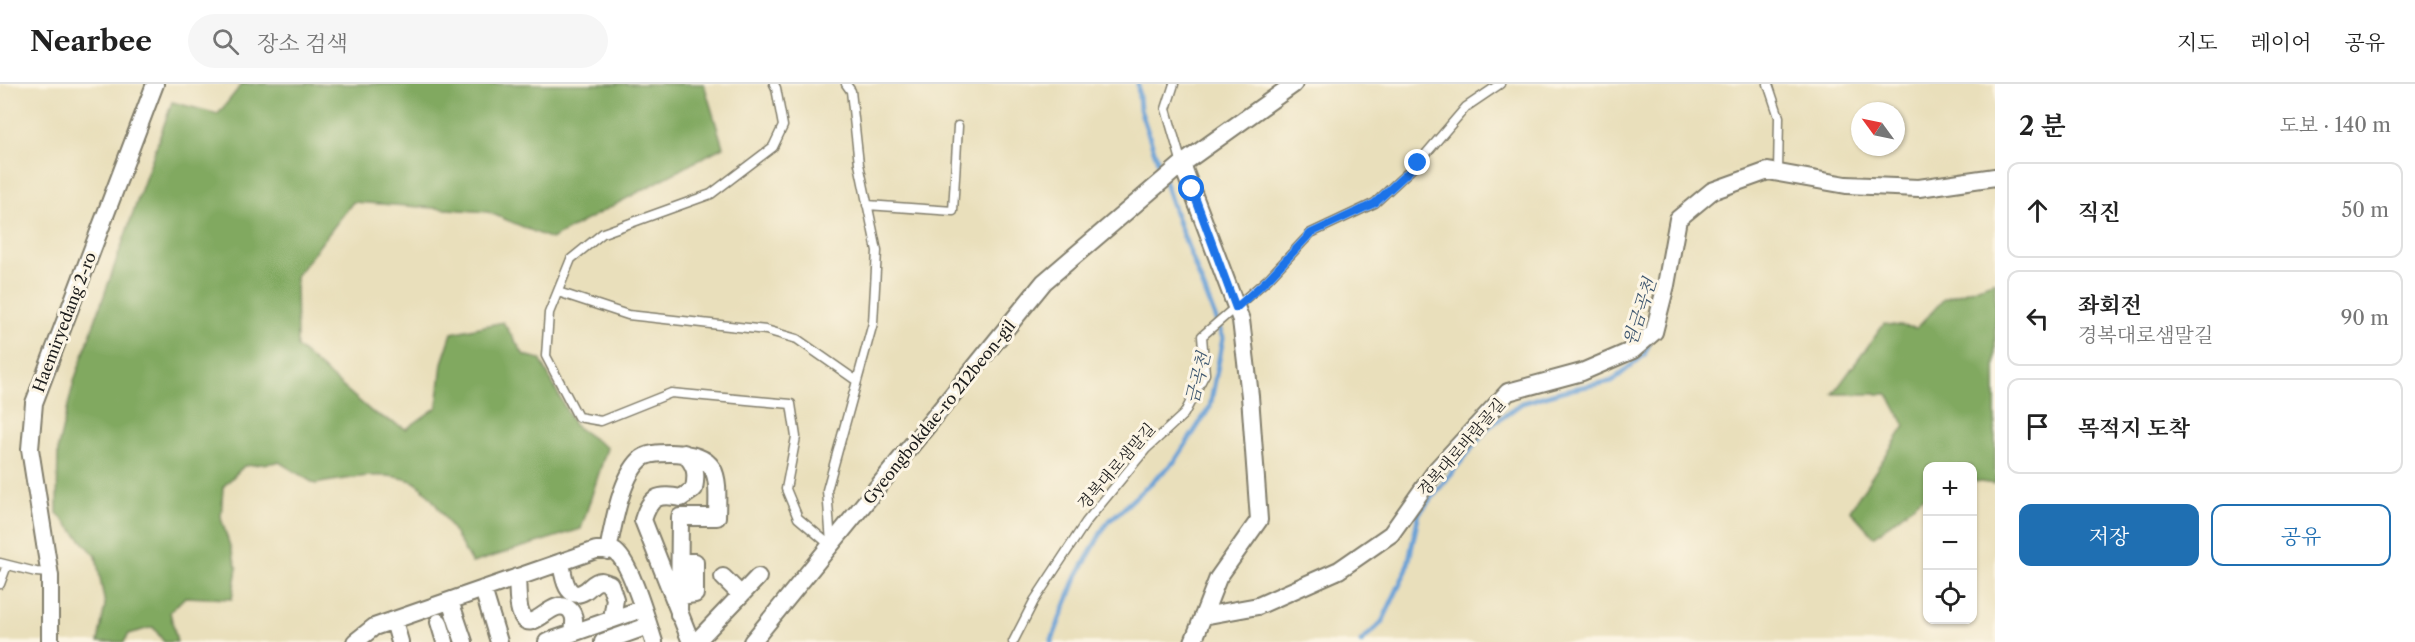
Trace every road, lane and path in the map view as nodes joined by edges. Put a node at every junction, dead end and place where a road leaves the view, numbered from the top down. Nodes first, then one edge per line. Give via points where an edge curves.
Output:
1 (155, 84) edge
2 (774, 84) edge
3 (846, 84) edge
4 (1174, 84) edge
5 (1294, 84) edge
6 (1500, 84) edge
7 (1768, 84) edge
8 (958, 126) dead end
9 (1182, 165) junction
10 (1778, 173) junction
11 (1995, 177) edge
12 (867, 205) junction
13 (558, 292) junction
14 (1233, 310) junction
15 (857, 381) junction
16 (684, 453) junction
17 (831, 546) junction
18 (608, 551) junction
19 (561, 562) junction
20 (4, 564) edge
21 (49, 573) junction
22 (517, 577) junction
23 (723, 577) dead end
24 (758, 577) dead end
25 (0, 584) edge
26 (483, 590) junction
27 (741, 595) junction
28 (450, 601) junction
29 (642, 609) junction
30 (680, 615) junction
31 (1203, 616) junction
32 (612, 619) junction
33 (394, 621) junction
34 (573, 633) junction
35 (466, 637) edge
36 (649, 637) edge
37 (50, 642) edge
38 (355, 642) edge
39 (400, 642) edge
40 (499, 642) edge
41 (547, 642) edge
42 (603, 642) edge
43 (691, 642) edge
44 (696, 642) edge
45 (752, 642) edge
46 (1013, 642) edge
47 (1193, 642) edge

1 - 21 street, Haemiryedang 2-ro via 34,403 30,449
2 - 13 lane via 783,126 773,147 711,194 603,233 571,259
3 - 12 lane via 851,91
4 - 9 lane via 1166,109
5 - 9 street
6 - 14 lane, 경복대로샘말길 via 1466,107 1418,163 1375,203 1311,233
7 - 10 lane via 1779,117
8 - 12 lane via 953,211
9 - 14 street
9 - 17 street, Gyeongbokdae-ro 212beon-gil via 1044,282
10 - 11 street, 경복대로바람골길 via 1845,185 1919,188
10 - 31 street, 경복대로바람골길 via 1768,171 1712,191 1678,219 1654,332 1633,350 1582,372 1508,392 1437,469 1391,534 1339,570 1258,606
12 - 15 lane via 877,251 873,323
13 - 15 lane via 628,315 766,330 797,339
13 - 17 lane via 549,313 546,356 578,417 601,421 671,393 791,404 796,437 786,489 798,518
14 - 31 street via 1241,320 1259,520 1218,578
14 - 46 lane, 경복대로샘말길 via 1202,336 1205,374 1184,414 1146,449 1086,522 1034,601
15 - 17 lane via 827,490
16 - 18 street via 658,453 641,458 619,502
16 - 30 street via 697,474 694,489 681,498 666,494 656,497 643,520
16 - 30 street via 710,464 718,481 717,517 680,517
17 - 45 street, Gyeongbokdae-ro 212beon-gil
18 - 19 street via 596,549
18 - 29 street via 623,559
19 - 22 street
19 - 32 street via 566,588 571,592 583,592 602,580 610,584 615,599
20 - 21 lane
20 - 25 lane
21 - 37 street, Haemiryedang 2-ro
22 - 26 street
22 - 34 street via 523,618 538,621 555,606 567,607 575,621
23 - 27 street
24 - 27 street
26 - 28 street
26 - 40 street
27 - 44 street
28 - 33 street
28 - 35 street
29 - 32 street
29 - 36 street
30 - 43 street
31 - 47 street
32 - 34 street
33 - 38 street via 374,627
33 - 39 street
34 - 41 street
36 - 42 street

